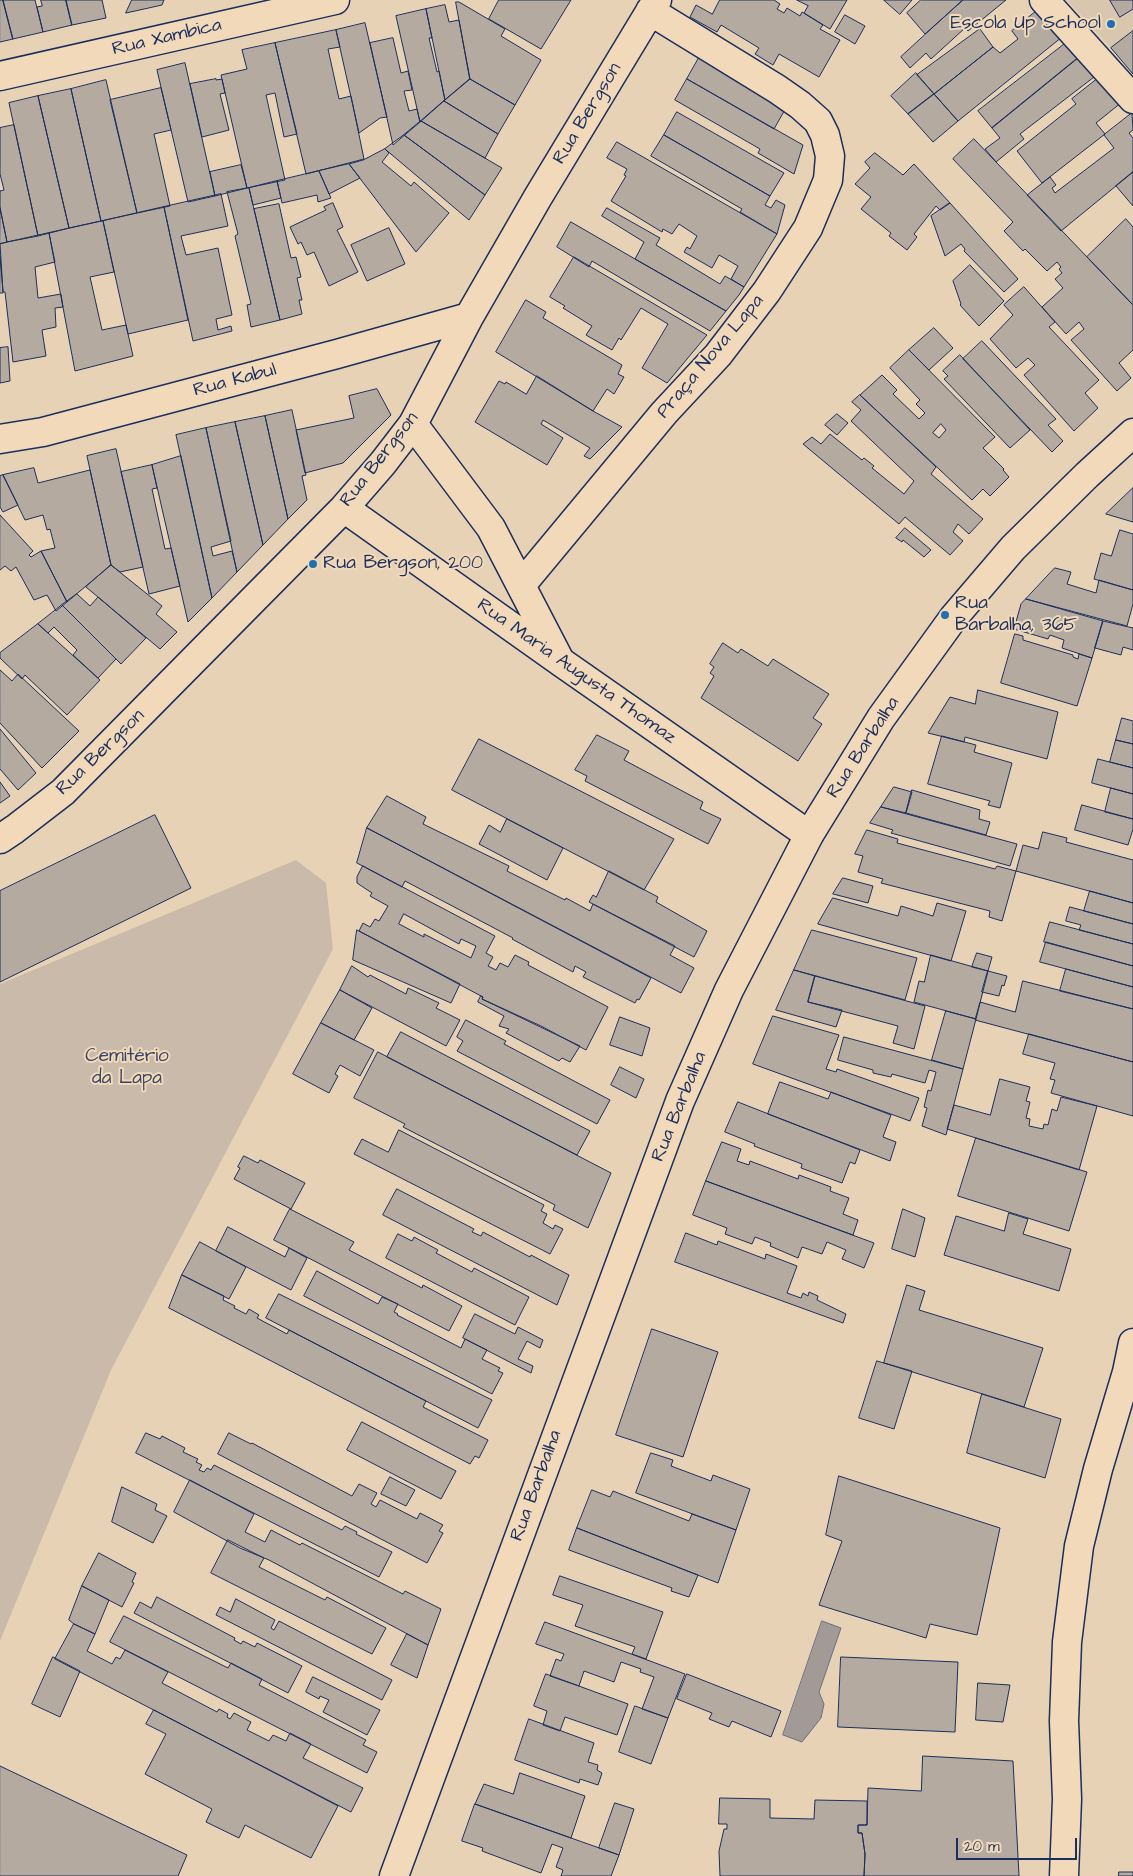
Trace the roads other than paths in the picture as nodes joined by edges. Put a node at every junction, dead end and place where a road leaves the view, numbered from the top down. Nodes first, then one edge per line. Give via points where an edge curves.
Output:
1 (335, 0) edge
2 (1044, 0) edge
3 (653, 6) edge
4 (0, 76) edge
5 (1133, 99) edge
6 (470, 317) junction
7 (413, 424) junction
8 (1133, 433) edge
9 (0, 439) edge
10 (344, 508) junction
11 (522, 584) junction
12 (561, 662) junction
13 (809, 834) junction
14 (0, 839) edge
15 (1133, 1343) edge
16 (1130, 1368) edge
17 (394, 1876) edge
18 (1064, 1876) edge

1 - 4 street, Rua Xambica
2 - 5 street
3 - 6 street, Rua Bergson
3 - 11 street, Praça Nova Lapa via 800,105 818,121 830,156 828,180 808,228 767,291 718,355 664,413
6 - 7 street, Rua Bergson
6 - 9 street, Rua Kabul via 43,432
7 - 10 street, Rua Bergson
7 - 11 street via 491,528
8 - 13 street, Rua Barbalha via 1013,548 954,618 882,718
10 - 12 street, Rua Maria Augusta Thomaz
10 - 14 street, Rua Bergson via 63,792
11 - 12 street
12 - 13 street, Rua Maria Augusta Thomaz
13 - 17 street, Rua Barbalha via 729,990 680,1101
15 - 16 street
16 - 18 street via 1098,1469 1079,1546 1067,1642

